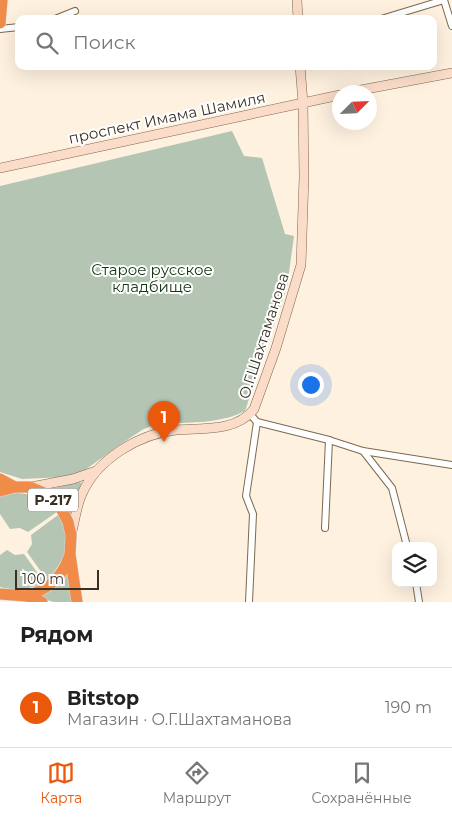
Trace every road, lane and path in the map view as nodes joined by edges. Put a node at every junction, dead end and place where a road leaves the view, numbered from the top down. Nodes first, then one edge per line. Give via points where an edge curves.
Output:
1 (2, 0) edge
2 (297, 0) edge
3 (444, 0) edge
4 (75, 11) dead end
5 (65, 15) edge
6 (298, 15) edge
7 (394, 15) edge
8 (0, 24) edge
9 (452, 26) edge
10 (15, 27) edge
11 (0, 29) edge
12 (300, 70) edge
13 (452, 73) edge
14 (377, 87) edge
15 (332, 97) edge
16 (303, 103) junction
17 (0, 168) edge
18 (250, 414) junction
19 (257, 422) junction
20 (329, 440) junction
21 (363, 451) junction
22 (452, 465) edge
23 (96, 472) junction
24 (0, 479) edge
25 (16, 487) junction
26 (30, 488) junction
27 (0, 491) edge
28 (325, 528) dead end
29 (71, 535) junction
30 (406, 542) edge
31 (70, 554) junction
32 (417, 587) edge
33 (0, 594) edge
34 (27, 596) junction
35 (42, 602) edge
36 (77, 602) edge
37 (249, 602) edge
38 (419, 602) edge

1 - 8 highway
2 - 6 main road
3 - 7 street
3 - 9 street
4 - 5 street
10 - 11 street
12 - 16 main road, О.Г.Шахтаманова
13 - 14 main road
15 - 16 main road, проспект Имама Шамиля
16 - 17 main road, проспект Имама Шамиля
16 - 18 main road, О.Г.Шахтаманова via 301,265 276,348
18 - 19 street
18 - 23 main road, О.Г.Шахтаманова via 239,422 214,428 159,432 138,441
19 - 20 street
19 - 37 street via 246,496 253,514
20 - 21 street
20 - 28 street
21 - 22 street
21 - 30 street via 392,488
23 - 26 main road, Р-217
23 - 29 main road, Р-217 via 82,494
24 - 25 highway, Р-217
25 - 26 highway, Р-217
25 - 27 highway, Р-217
26 - 29 highway, Р-217 via 42,492 62,510
29 - 31 highway, Р-217
31 - 34 highway, Р-217 via 59,577 49,586
31 - 36 highway, Р-217
32 - 38 street
33 - 34 highway, Р-217
34 - 35 highway, Р-217

